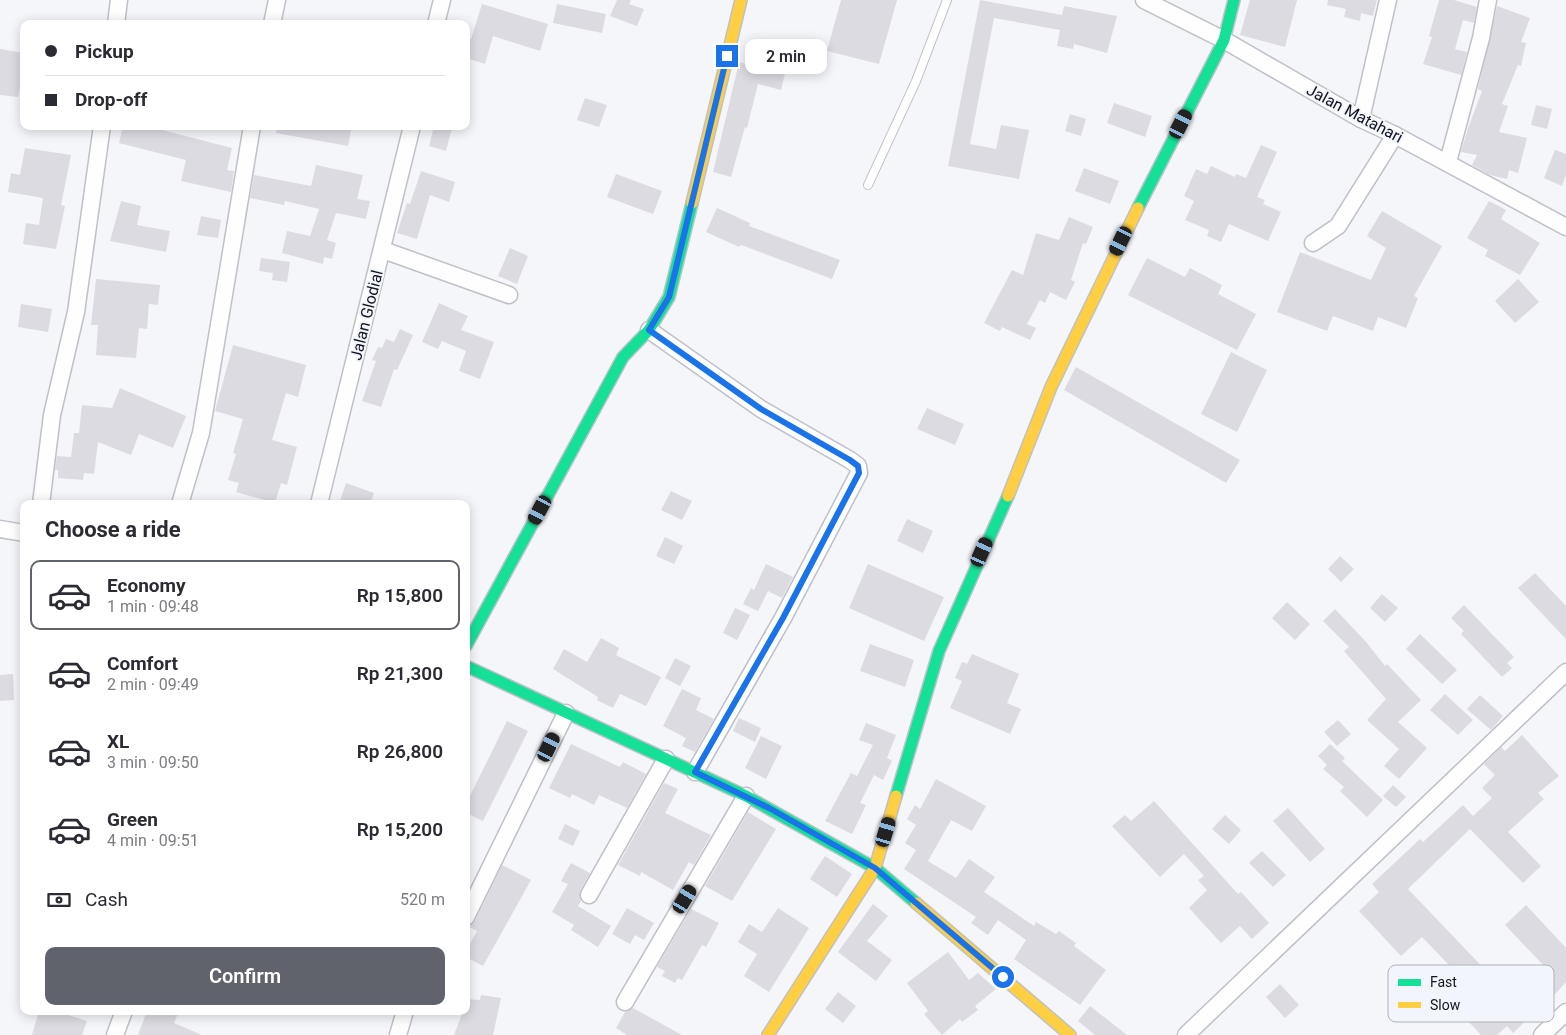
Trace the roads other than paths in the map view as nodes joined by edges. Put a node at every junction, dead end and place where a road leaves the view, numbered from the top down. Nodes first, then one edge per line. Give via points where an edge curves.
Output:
1 (119, 0) edge
2 (277, 0) edge
3 (442, 0) edge
4 (741, 0) edge
5 (947, 0) edge
6 (1144, 0) edge
7 (1234, 0) edge
8 (1388, 0) edge
9 (1488, 0) edge
10 (116, 20) edge
11 (273, 20) edge
12 (437, 20) edge
13 (1224, 40) junction
14 (1362, 119) junction
15 (101, 130) edge
16 (251, 130) edge
17 (411, 130) edge
18 (1395, 134) junction
19 (1448, 162) junction
20 (868, 185) dead end
21 (1566, 227) edge
22 (1313, 243) dead end
23 (383, 250) junction
24 (509, 295) dead end
25 (649, 330) junction
26 (41, 500) edge
27 (181, 500) edge
28 (320, 500) edge
29 (0, 529) edge
30 (20, 532) edge
31 (470, 639) edge
32 (470, 668) edge
33 (1566, 672) edge
34 (566, 713) junction
35 (666, 758) junction
36 (695, 772) junction
37 (746, 796) junction
38 (875, 868) junction
39 (589, 895) dead end
40 (470, 909) edge
41 (625, 1002) dead end
42 (1566, 1012) edge
43 (122, 1015) edge
44 (405, 1015) edge
45 (115, 1035) edge
46 (398, 1035) edge
47 (768, 1035) edge
48 (1070, 1035) edge
49 (1186, 1035) edge
50 (1542, 1035) edge

1 - 10 street
2 - 11 street
3 - 12 street
4 - 25 street via 669,297
5 - 20 lane via 916,81
6 - 13 street, Jalan Matahari
7 - 13 street
8 - 14 street
9 - 19 street
13 - 14 street, Jalan Matahari
13 - 38 street via 1129,225 1051,388 1021,467 939,651
14 - 18 street, Jalan Matahari
15 - 26 street via 76,312 52,415
16 - 27 street via 201,433
17 - 23 street, Jalan Glodial
18 - 19 street, Jalan Matahari
18 - 22 street via 1338,226
19 - 21 street, Jalan Matahari
23 - 24 street
23 - 28 street, Jalan Glodial
25 - 31 street via 623,357
25 - 36 street via 761,409 850,460 858,466 859,473 783,618
29 - 30 street
32 - 34 street
33 - 49 street
34 - 35 street
34 - 40 street
35 - 36 street
35 - 39 street
36 - 37 street
37 - 38 street
37 - 41 street
38 - 47 street
38 - 48 street
42 - 50 street
43 - 45 street
44 - 46 street

